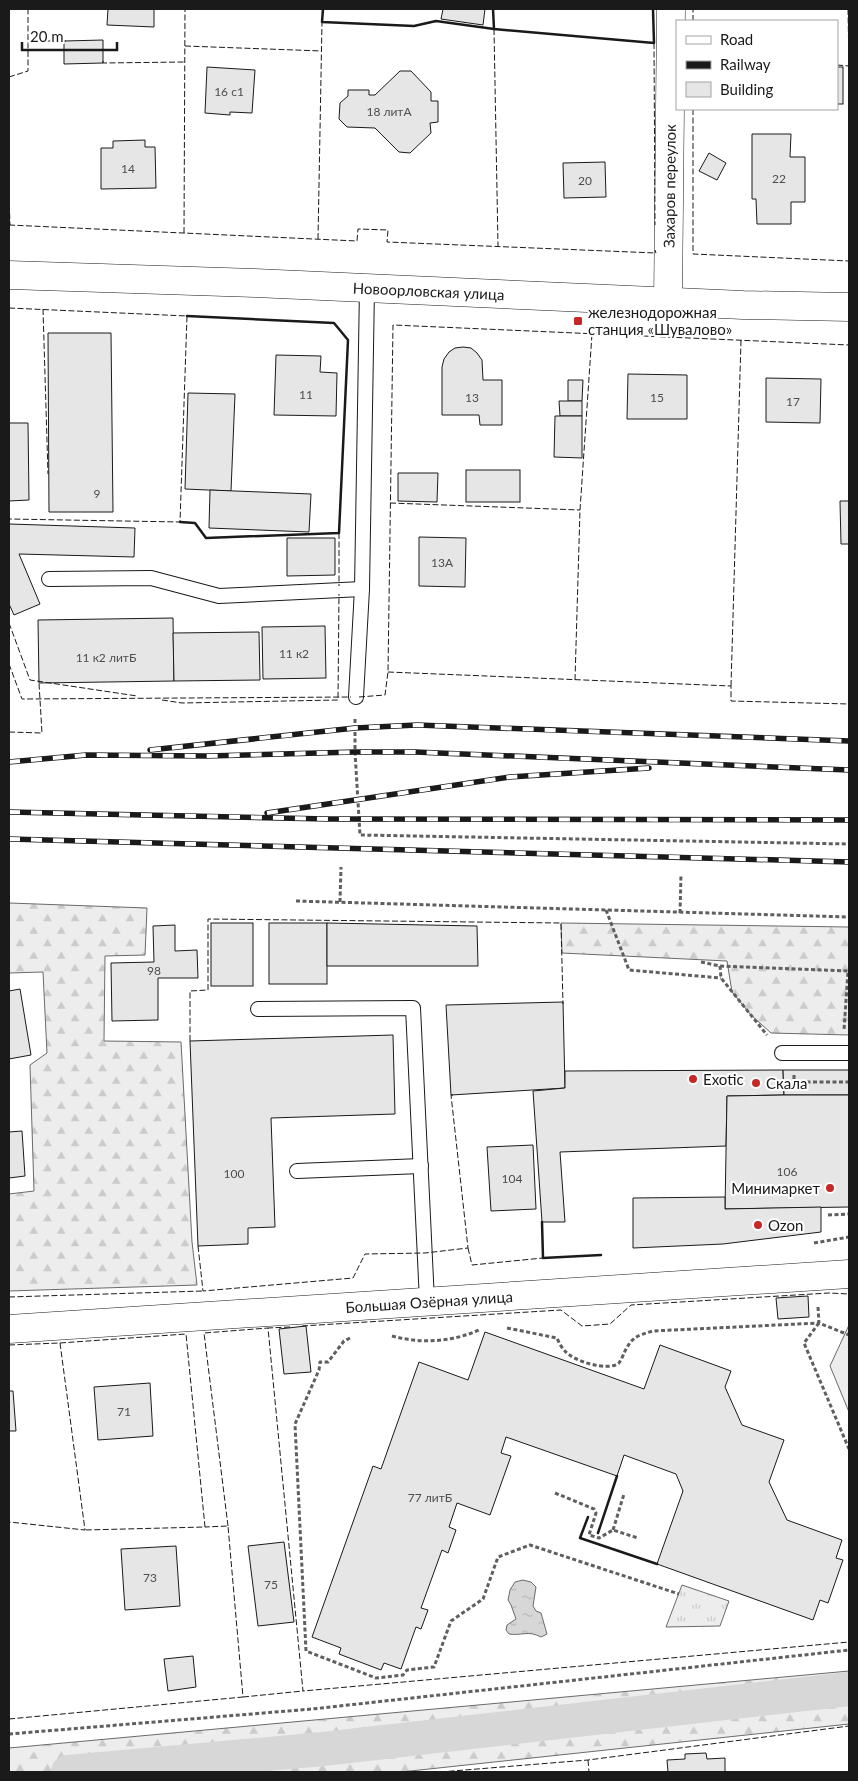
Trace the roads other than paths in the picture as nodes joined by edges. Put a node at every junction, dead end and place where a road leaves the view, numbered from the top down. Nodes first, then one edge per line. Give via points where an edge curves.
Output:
1 (672, 9) edge
2 (9, 275) edge
3 (367, 288) junction
4 (668, 302) junction
5 (849, 308) edge
6 (49, 578) dead end
7 (362, 589) junction
8 (356, 697) road end
9 (258, 1009) dead end
10 (782, 1053) road end
11 (846, 1054) edge
12 (421, 1166) junction
13 (298, 1171) dead end
14 (849, 1274) edge
15 (427, 1301) junction
16 (9, 1329) edge

1 - 4 street, Захаров переулок
2 - 3 street, Новоорловская улица
3 - 4 street, Новоорловская улица
3 - 7 lane
4 - 5 street, Новоорловская улица
6 - 7 lane via 151,578 219,596
7 - 8 lane
9 - 12 lane via 413,1008
10 - 11 lane
12 - 13 lane
12 - 15 lane
14 - 15 street, Большая Озёрная улица
15 - 16 street, Большая Озёрная улица

